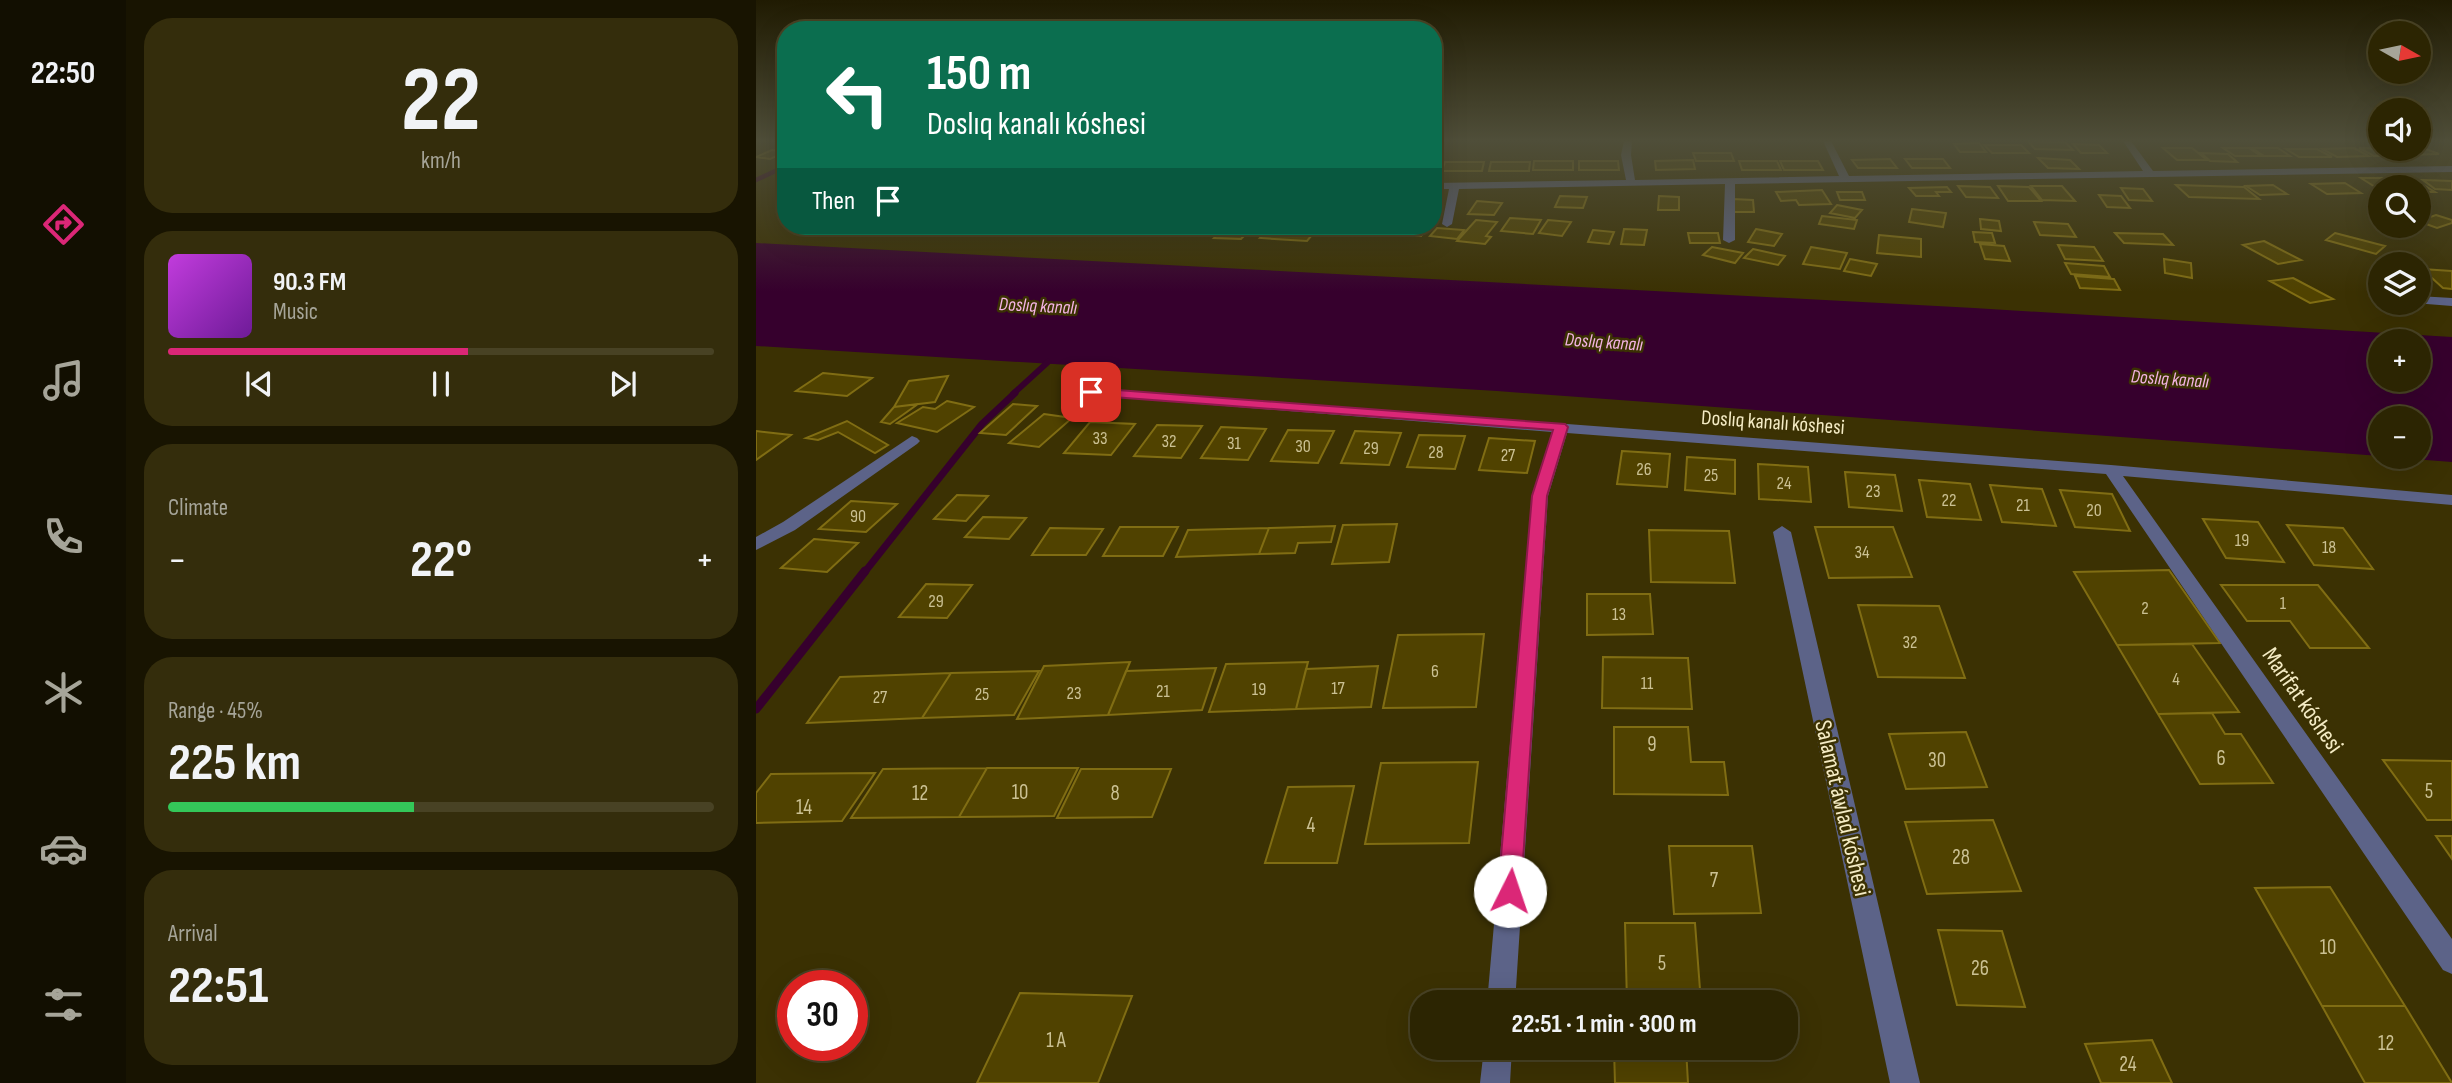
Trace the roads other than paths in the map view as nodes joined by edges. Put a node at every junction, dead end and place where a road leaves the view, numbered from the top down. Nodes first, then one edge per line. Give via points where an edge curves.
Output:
1 (1453, 192) edge
2 (1730, 192) edge
3 (1447, 224) dead end
4 (1729, 240) dead end
5 (2431, 301) edge
6 (2452, 302) edge
7 (1091, 392) dead end
8 (1561, 427) junction
9 (912, 441) dead end
10 (2111, 470) junction
11 (2452, 500) edge
12 (1782, 532) dead end
13 (756, 544) edge
14 (2452, 961) edge
15 (1502, 990) edge
16 (1497, 1060) edge
17 (1495, 1083) edge
18 (1905, 1083) edge

1 - 3 street
2 - 4 street
5 - 6 street
7 - 8 street, Doslıq kanalı kóshesi
8 - 10 street, Doslıq kanalı kóshesi
8 - 15 street via 1540,496
9 - 13 street
10 - 11 street, Doslıq kanalı kóshesi
10 - 14 street, Marifat kóshesi
12 - 18 street, Salamat áwlad kóshesi
16 - 17 street

